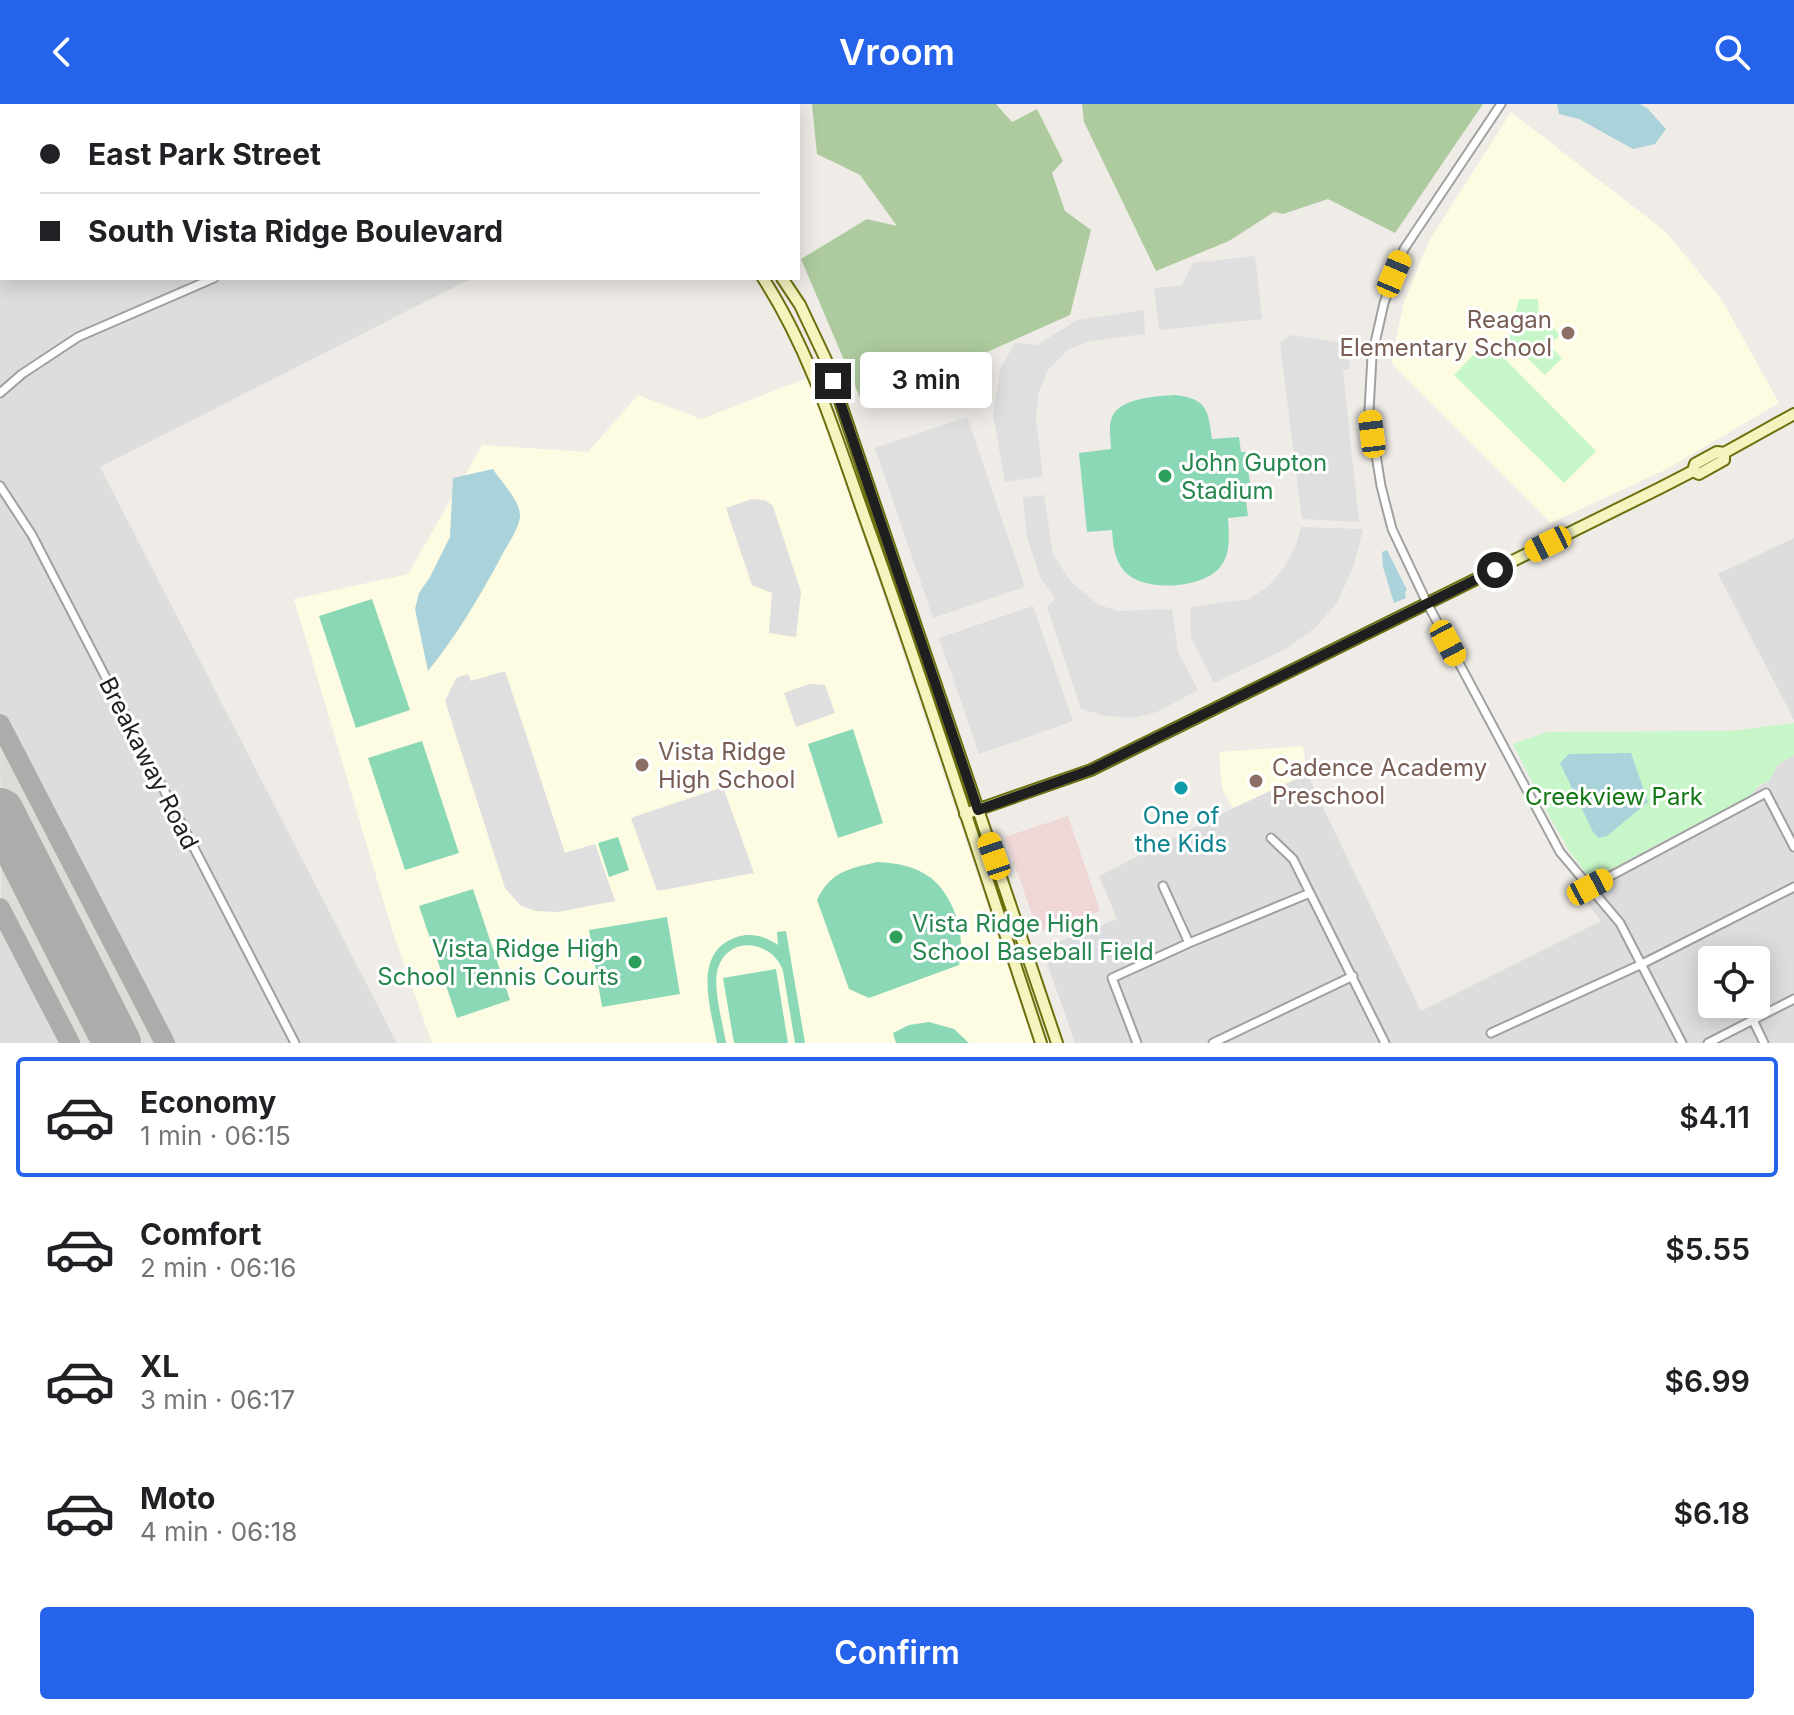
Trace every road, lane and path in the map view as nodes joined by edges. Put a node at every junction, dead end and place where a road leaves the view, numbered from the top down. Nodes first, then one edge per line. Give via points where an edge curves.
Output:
1 (1501, 104) edge
2 (209, 280) edge
3 (764, 280) edge
4 (783, 280) edge
5 (0, 393) edge
6 (1794, 414) edge
7 (0, 486) edge
8 (1427, 603) junction
9 (978, 810) junction
10 (965, 814) junction
11 (1271, 838) dead end
12 (1794, 847) edge
13 (1163, 886) dead end
14 (1590, 887) junction
15 (1794, 887) edge
16 (1310, 893) junction
17 (1189, 943) junction
18 (1642, 964) junction
19 (1353, 976) junction
20 (1794, 999) edge
21 (1753, 1020) junction
22 (1491, 1033) dead end
23 (295, 1043) edge
24 (1041, 1043) edge
25 (1057, 1043) edge
26 (1137, 1043) edge
27 (1213, 1043) edge
28 (1385, 1043) edge
29 (1682, 1043) edge
30 (1708, 1043) edge
31 (1764, 1043) edge

1 - 8 street via 1404,249 1372,356 1369,411 1381,486 1396,539
2 - 5 street via 78,337
3 - 10 street via 804,349
4 - 9 street via 826,360
6 - 8 street via 1702,460 1693,471
7 - 23 street, Breakaway Road via 32,535
8 - 9 street via 1091,770
8 - 14 street via 1560,852
9 - 10 street
9 - 25 street
10 - 24 street
11 - 16 street via 1293,859
12 - 14 street via 1766,793
13 - 17 street
14 - 18 street via 1620,923
15 - 18 street
16 - 17 street
16 - 19 street
17 - 26 street via 1112,978
18 - 22 street
18 - 29 street
19 - 27 street
19 - 28 street
20 - 21 street
21 - 30 street
21 - 31 street

